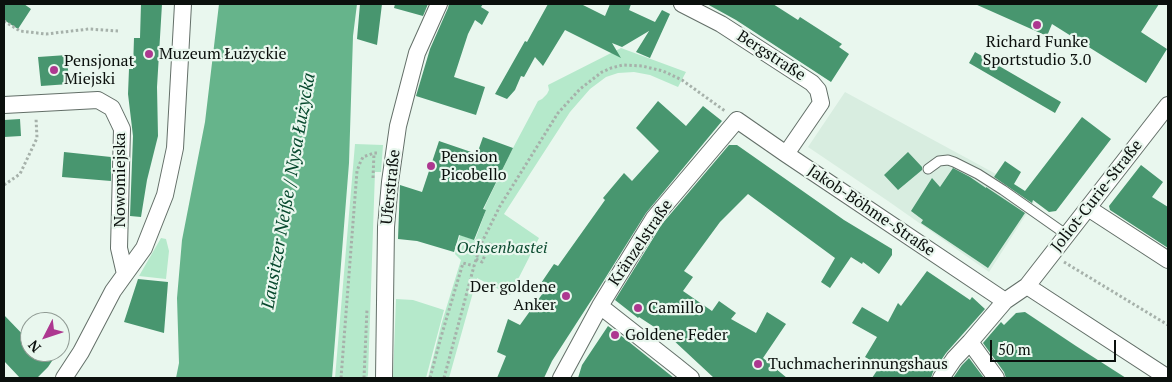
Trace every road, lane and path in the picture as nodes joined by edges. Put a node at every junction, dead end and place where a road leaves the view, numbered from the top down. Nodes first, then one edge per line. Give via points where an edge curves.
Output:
1 (183, 4) edge
2 (439, 4) edge
3 (682, 4) edge
4 (4, 21) edge
5 (118, 31) dead end
6 (36, 103) junction
7 (4, 105) edge
8 (1168, 105) edge
9 (737, 120) junction
10 (394, 152) junction
11 (786, 154) junction
12 (928, 169) dead end
13 (4, 185) edge
14 (1088, 208) junction
15 (1067, 235) junction
16 (501, 250) dead end
17 (476, 259) junction
18 (1061, 259) dead end
19 (1168, 260) edge
20 (474, 266) junction
21 (125, 274) junction
22 (1027, 286) junction
23 (1005, 300) junction
24 (600, 306) junction
25 (1168, 325) edge
26 (970, 342) junction
27 (64, 378) edge
28 (341, 378) edge
29 (384, 378) edge
30 (430, 378) edge
31 (444, 378) edge
32 (561, 378) edge
33 (691, 378) edge
34 (941, 378) edge
35 (996, 378) edge
36 (1168, 378) edge

1 - 21 street via 175,148 165,195 144,248
2 - 10 street, Uferstraße via 417,53
3 - 11 street, Bergstraße via 720,24 818,90 821,103
4 - 5 path via 20,31 46,34 89,29
6 - 7 street, Nowomiejska
6 - 13 path via 37,138 20,174
6 - 21 street, Nowomiejska via 98,100 112,108 122,128 119,248
8 - 14 street, Joliot-Curie-Straße
9 - 11 street, Jakob-Böhme-Straße
9 - 17 path via 682,80 663,71 623,65 602,72 580,89 558,113 500,206
9 - 24 street, Kränzelstraße via 654,218
10 - 28 path via 368,154 357,171
10 - 29 street, Uferstraße via 386,227
11 - 23 street, Jakob-Böhme-Straße
12 - 15 lane via 939,161 954,162 1003,190
14 - 15 street, Joliot-Curie-Straße
14 - 19 street
15 - 22 street, Joliot-Curie-Straße
16 - 17 path via 490,244 482,262
17 - 20 path
18 - 25 path
20 - 30 path via 463,262
20 - 31 path
21 - 27 street
22 - 23 street, Joliot-Curie-Straße
22 - 36 street
23 - 26 street, Joliot-Curie-Straße
24 - 32 street, Kränzelstraße
24 - 33 street
26 - 34 street, Joliot-Curie-Straße
26 - 35 street

